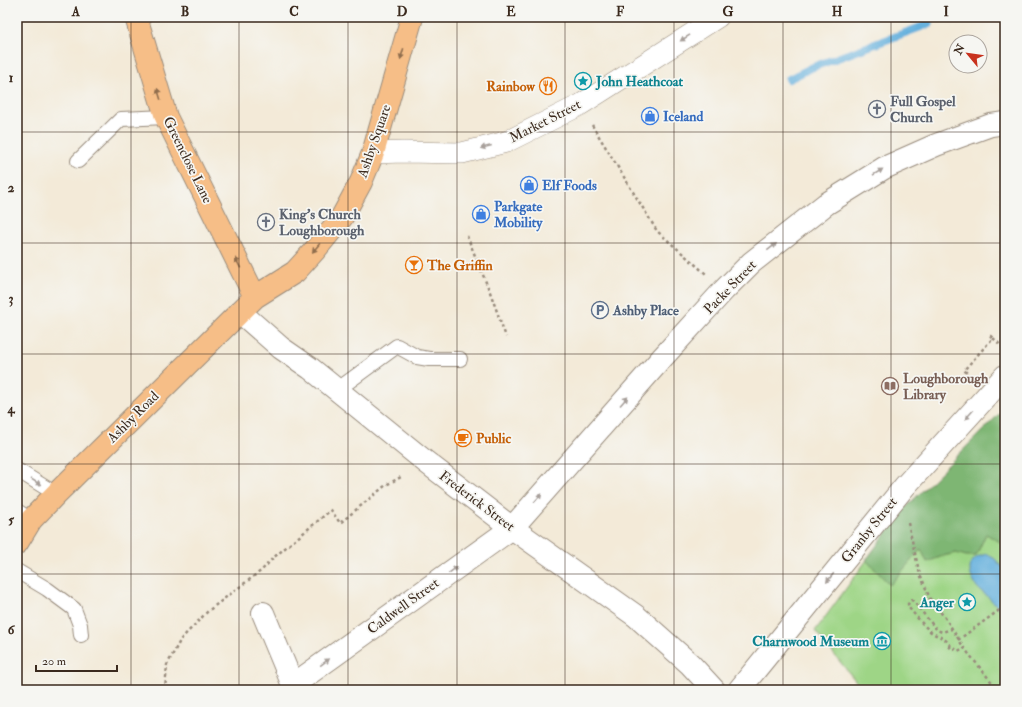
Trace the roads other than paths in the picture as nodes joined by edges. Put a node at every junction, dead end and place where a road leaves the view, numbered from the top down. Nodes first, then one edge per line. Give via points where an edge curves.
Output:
1 (136, 17) edge
2 (412, 17) edge
3 (718, 17) edge
4 (166, 117) junction
5 (1005, 123) edge
6 (373, 152) junction
7 (78, 160) dead end
8 (248, 305) junction
9 (460, 359) dead end
10 (1005, 376) edge
11 (337, 390) junction
12 (17, 470) edge
13 (56, 494) junction
14 (24, 516) edge
15 (512, 528) junction
16 (17, 542) edge
17 (17, 571) edge
18 (263, 613) dead end
19 (81, 635) dead end
20 (289, 688) edge
21 (714, 690) edge
22 (739, 690) edge

4 -> 1 main road, Greenclose Lane
2 -> 6 main road, Ashby Square
3 -> 6 street, Market Street via 580,105 506,142 462,154
4 - 7 lane via 121,119
8 -> 4 main road, Greenclose Lane
15 -> 5 street, Packe Street via 724,290 752,263 826,204 884,168 943,142 991,125
6 -> 8 main road, Ashby Square via 361,182 342,217 295,272
8 - 11 street, Frederick Street via 281,348
8 - 13 main road, Ashby Road
9 - 11 lane via 417,357 397,346
10 -> 22 street, Granby Street via 893,500
11 - 15 street, Frederick Street
12 -> 13 lane
13 - 14 main road, Ashby Road
14 - 16 main road, Ashby Road
20 -> 15 street, Caldwell Street
15 - 21 street, Frederick Street via 636,616 690,664
17 - 19 lane via 74,609
18 - 20 street

